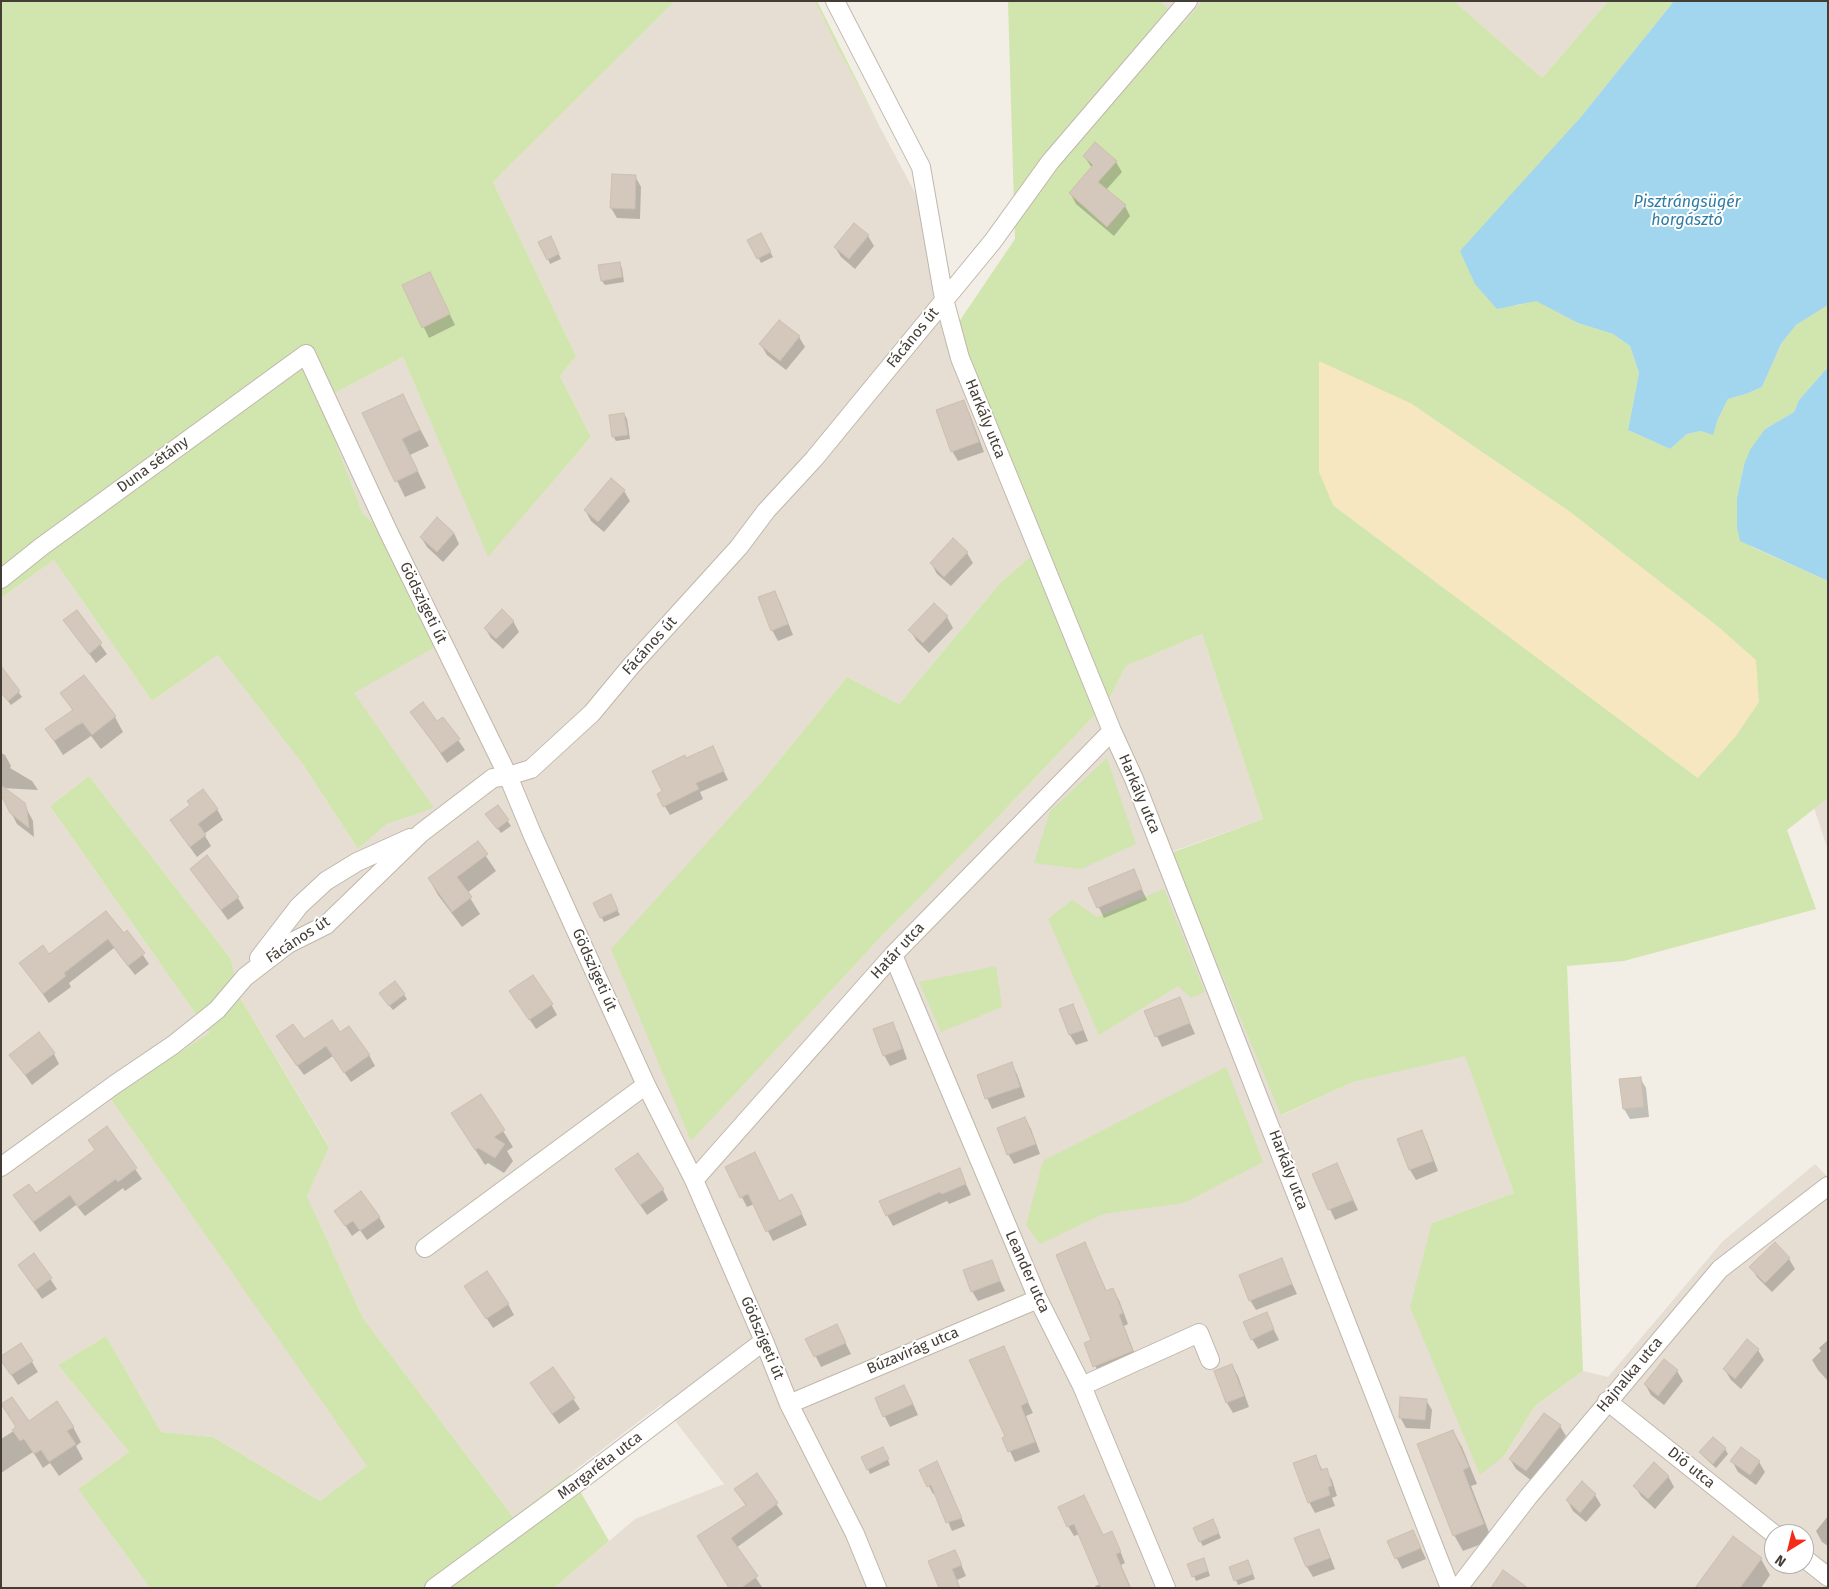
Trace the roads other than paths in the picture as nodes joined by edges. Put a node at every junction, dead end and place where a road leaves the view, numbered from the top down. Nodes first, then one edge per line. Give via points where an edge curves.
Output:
1 (835, 1) edge
2 (1188, 1) edge
3 (944, 299) junction
4 (306, 354) joint
5 (1, 579) edge
6 (1112, 731) junction
7 (508, 776) junction
8 (421, 833) junction
9 (893, 955) junction
10 (245, 977) junction
11 (646, 1085) junction
12 (1, 1167) edge
13 (694, 1180) junction
14 (1828, 1186) edge
15 (425, 1248) dead end
16 (1038, 1299) junction
17 (764, 1341) junction
18 (1210, 1360) dead end
19 (1082, 1386) junction
20 (1607, 1401) junction
21 (789, 1404) junction
22 (1764, 1526) edge
23 (1814, 1566) edge
24 (1828, 1577) edge
25 (434, 1588) edge
26 (877, 1588) edge
27 (1166, 1588) edge
28 (1450, 1588) edge
29 (1458, 1588) edge

1 - 3 street, Harkály utca via 921,167
2 - 3 street, Fácános út via 1050,162 993,241
3 - 6 street, Harkály utca via 960,358
3 - 7 street, Fácános út via 814,459 592,713 531,769
4 - 5 street, Duna sétány
4 - 7 street, Gödszigeti út via 388,532
6 - 9 street, Határ utca
6 - 28 street, Harkály utca via 1156,834
7 - 8 street, Fácános út via 493,778
7 - 11 street, Gödszigeti út
8 - 10 street, Fácános út via 326,925 288,944
8 - 10 street via 357,862 326,881 299,906
9 - 13 street, Határ utca
9 - 16 street, Leander utca
10 - 12 street, Fácános út via 217,1010 173,1046
11 - 13 street, Gödszigeti út
11 - 15 street
13 - 17 street, Gödszigeti út
14 - 20 street, Hajnalka utca via 1720,1269
16 - 19 street, Leander utca
16 - 21 street, Búzavirág utca
17 - 21 street, Gödszigeti út
17 - 25 street, Margaréta utca
18 - 19 street via 1199,1333
19 - 27 street, Leander utca
20 - 22 street, Dió utca
20 - 29 street, Hajnalka utca
21 - 26 street, Gödszigeti út via 855,1534
23 - 24 street

